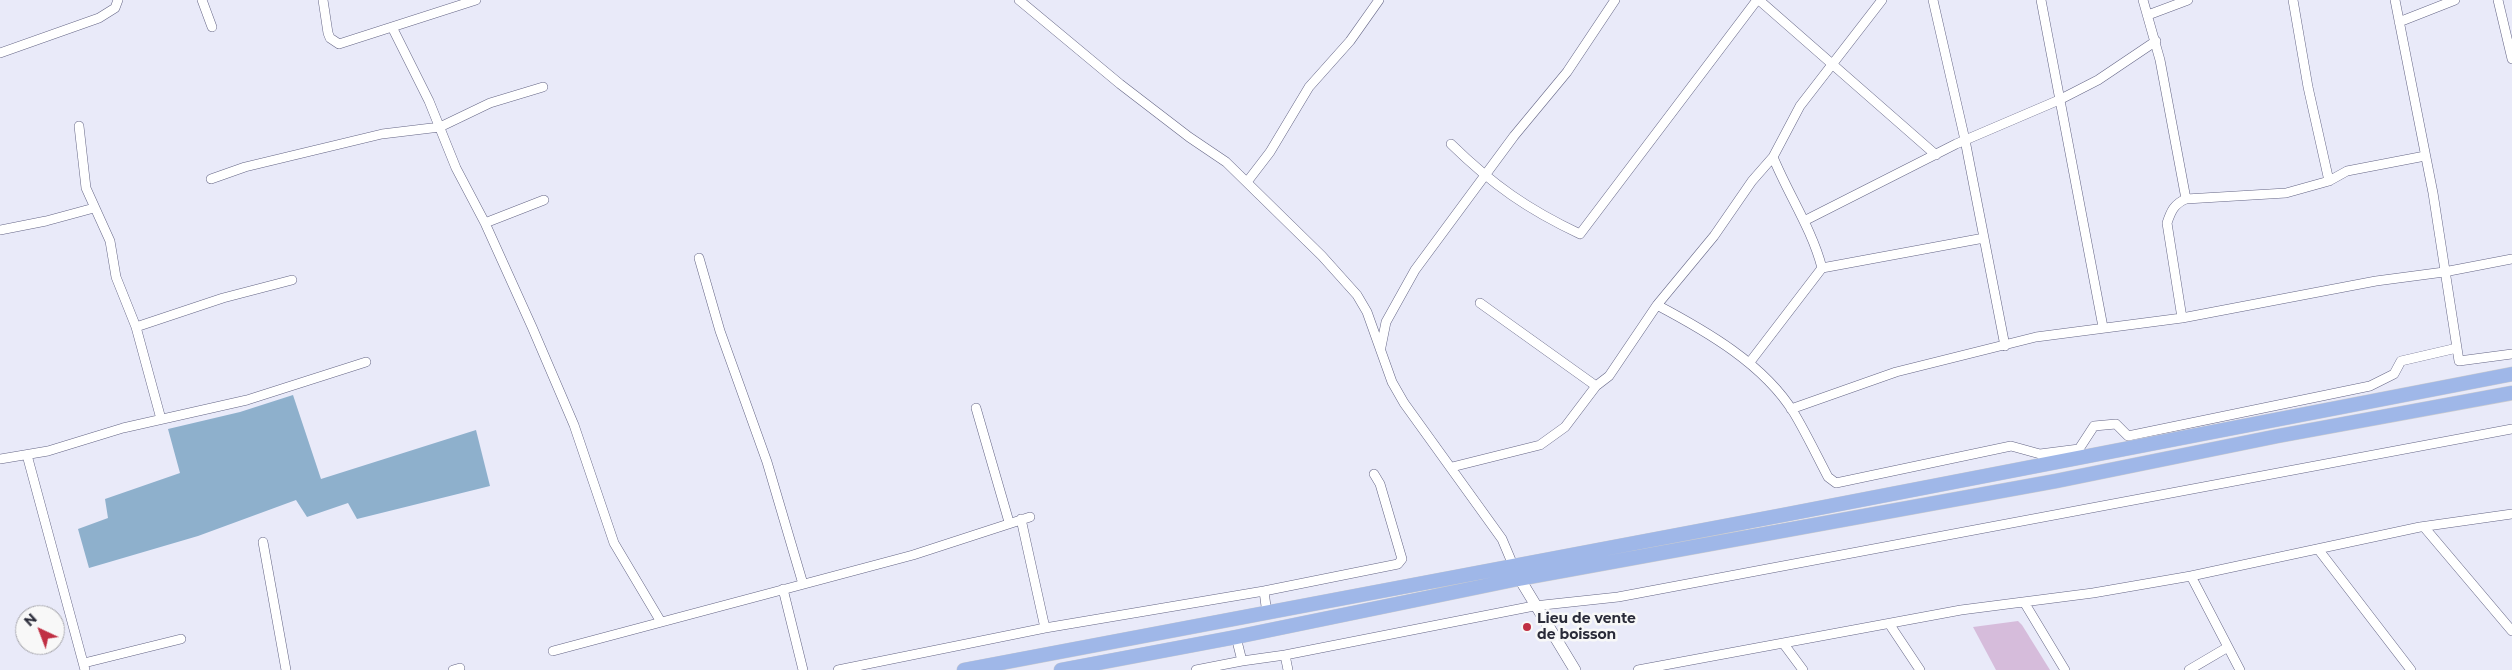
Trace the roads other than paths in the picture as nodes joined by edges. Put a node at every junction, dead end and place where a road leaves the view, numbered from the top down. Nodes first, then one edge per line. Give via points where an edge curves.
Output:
1 (118, 0) edge
2 (202, 0) edge
3 (322, 0) edge
4 (476, 0) edge
5 (1019, 0) edge
6 (1379, 0) edge
7 (1616, 0) edge
8 (1758, 0) edge
9 (1882, 0) edge
10 (1933, 0) edge
11 (2042, 0) edge
12 (2143, 0) edge
13 (2188, 0) edge
14 (2293, 0) edge
15 (2395, 0) edge
16 (2454, 0) edge
17 (2498, 0) edge
18 (2148, 15) junction
19 (2399, 22) junction
20 (212, 27) dead end
21 (392, 27) junction
22 (2156, 41) junction
23 (0, 53) edge
24 (2512, 59) edge
25 (1834, 65) junction
26 (543, 86) dead end
27 (2060, 100) junction
28 (79, 126) dead end
29 (440, 127) junction
30 (1965, 140) junction
31 (1451, 144) dead end
32 (1936, 155) junction
33 (2425, 156) junction
34 (1773, 157) junction
35 (1486, 177) junction
36 (211, 179) dead end
37 (2329, 181) junction
38 (1247, 182) junction
39 (2186, 199) junction
40 (544, 200) dead end
41 (94, 208) junction
42 (1804, 221) junction
43 (485, 223) junction
44 (0, 230) edge
45 (1984, 238) junction
46 (698, 258) dead end
47 (2512, 259) edge
48 (1822, 268) junction
49 (2444, 272) junction
50 (292, 280) dead end
51 (1480, 303) dead end
52 (1657, 305) junction
53 (2182, 318) junction
54 (136, 327) junction
55 (2103, 327) junction
56 (2005, 346) junction
57 (1381, 347) junction
58 (2457, 348) junction
59 (2512, 354) edge
60 (366, 362) dead end
61 (1750, 362) junction
62 (2512, 374) edge
63 (1596, 386) junction
64 (2512, 393) edge
65 (976, 408) dead end
66 (1791, 409) junction
67 (161, 419) junction
68 (2512, 430) edge
69 (28, 455) junction
70 (2045, 458) junction
71 (0, 459) edge
72 (1452, 467) junction
73 (1374, 474) dead end
74 (2512, 514) edge
75 (1009, 522) junction
76 (2424, 527) junction
77 (263, 542) dead end
78 (2318, 549) junction
79 (1513, 565) junction
80 (2190, 576) junction
81 (1518, 579) junction
82 (803, 584) junction
83 (782, 589) junction
84 (1264, 591) junction
85 (2024, 602) junction
86 (1534, 606) junction
87 (1267, 614) junction
88 (661, 622) junction
89 (1890, 625) junction
90 (1046, 628) junction
91 (2512, 631) edge
92 (1236, 637) junction
93 (181, 639) dead end
94 (1784, 643) junction
95 (2228, 647) junction
96 (553, 651) dead end
97 (1285, 655) junction
98 (1242, 661) junction
99 (1687, 666) edge
100 (84, 667) edge
101 (286, 670) edge
102 (803, 670) edge
103 (838, 670) edge
104 (964, 670) edge
105 (1061, 670) edge
106 (1196, 670) edge
107 (1288, 670) edge
108 (1575, 670) edge
109 (1638, 670) edge
110 (1803, 670) edge
111 (1920, 670) edge
112 (2065, 670) edge
113 (2189, 670) edge
114 (2240, 670) edge
115 (2411, 670) edge

1 - 23 street via 115,8 104,16
2 - 20 street
3 - 21 street via 328,33 339,44
4 - 21 street
5 - 38 street via 1120,84 1226,162
6 - 38 street via 1350,41 1309,87 1270,152
7 - 35 street via 1567,72 1514,136
8 - 25 street
8 - 35 street via 1580,234 1527,207
9 - 25 street
10 - 30 street
11 - 27 street
12 - 18 street
13 - 18 street
14 - 37 street via 2309,94
15 - 19 street
16 - 19 street
17 - 24 street
18 - 22 street
19 - 33 street
21 - 29 street
22 - 27 street via 2098,80
22 - 39 street
25 - 32 street
25 - 34 street via 1800,106
26 - 29 street via 490,103
27 - 30 street
27 - 55 street
28 - 41 street via 83,177
29 - 36 street via 382,134 245,166
29 - 43 street via 456,168
30 - 32 street
30 - 45 street
31 - 35 street
32 - 42 street
33 - 37 street via 2347,171
33 - 49 street
34 - 42 street
34 - 52 street
35 - 57 street via 1415,270 1386,322
37 - 39 street via 2286,193
38 - 57 street via 1357,295
39 - 53 street via 2172,208 2167,223
40 - 43 street
41 - 44 street
41 - 54 street via 110,241 116,278
42 - 48 street
43 - 88 street via 574,425 614,543
45 - 48 street
45 - 56 street
46 - 82 street via 720,331 767,462
47 - 49 street
48 - 61 street
49 - 53 street via 2376,281
49 - 58 street
50 - 54 street via 223,298
51 - 63 street
52 - 61 street via 1692,323
52 - 63 street via 1609,376
53 - 55 street
54 - 67 street
55 - 56 street via 2036,337
56 - 66 street via 1896,372
57 - 72 street via 1392,382 1404,403
58 - 59 street via 2459,361
58 - 70 street via 2401,361 2394,374 2370,386 2128,436 2116,424 2094,426 2078,448
60 - 67 street via 247,400
61 - 66 street
62 - 70 main road
63 - 72 street via 1565,426 1549,440
64 - 81 main road
65 - 75 street
66 - 70 street via 1828,477 1836,483 2011,446
67 - 69 street
68 - 86 street via 1618,597
69 - 71 street
69 - 100 street
70 - 79 main road
72 - 79 street via 1502,539
73 - 84 street via 1401,562
74 - 76 street
75 - 82 street via 913,555
75 - 90 street via 1026,518
76 - 78 street
76 - 91 street
77 - 101 street
78 - 80 street
78 - 115 street
79 - 81 street
79 - 87 main road
80 - 85 street via 2093,594
80 - 95 street
81 - 86 street
81 - 92 main road
82 - 83 street
83 - 88 street
83 - 102 street
84 - 87 street
84 - 90 street
85 - 89 street via 1961,610
85 - 112 street
86 - 97 street
86 - 108 street
87 - 104 main road
88 - 96 street
89 - 94 street
89 - 111 street
90 - 103 street
92 - 98 street
92 - 105 main road
93 - 100 street
94 - 99 street
94 - 110 street
95 - 113 street
95 - 114 street
97 - 98 street
97 - 107 street
98 - 106 street
99 - 109 street

